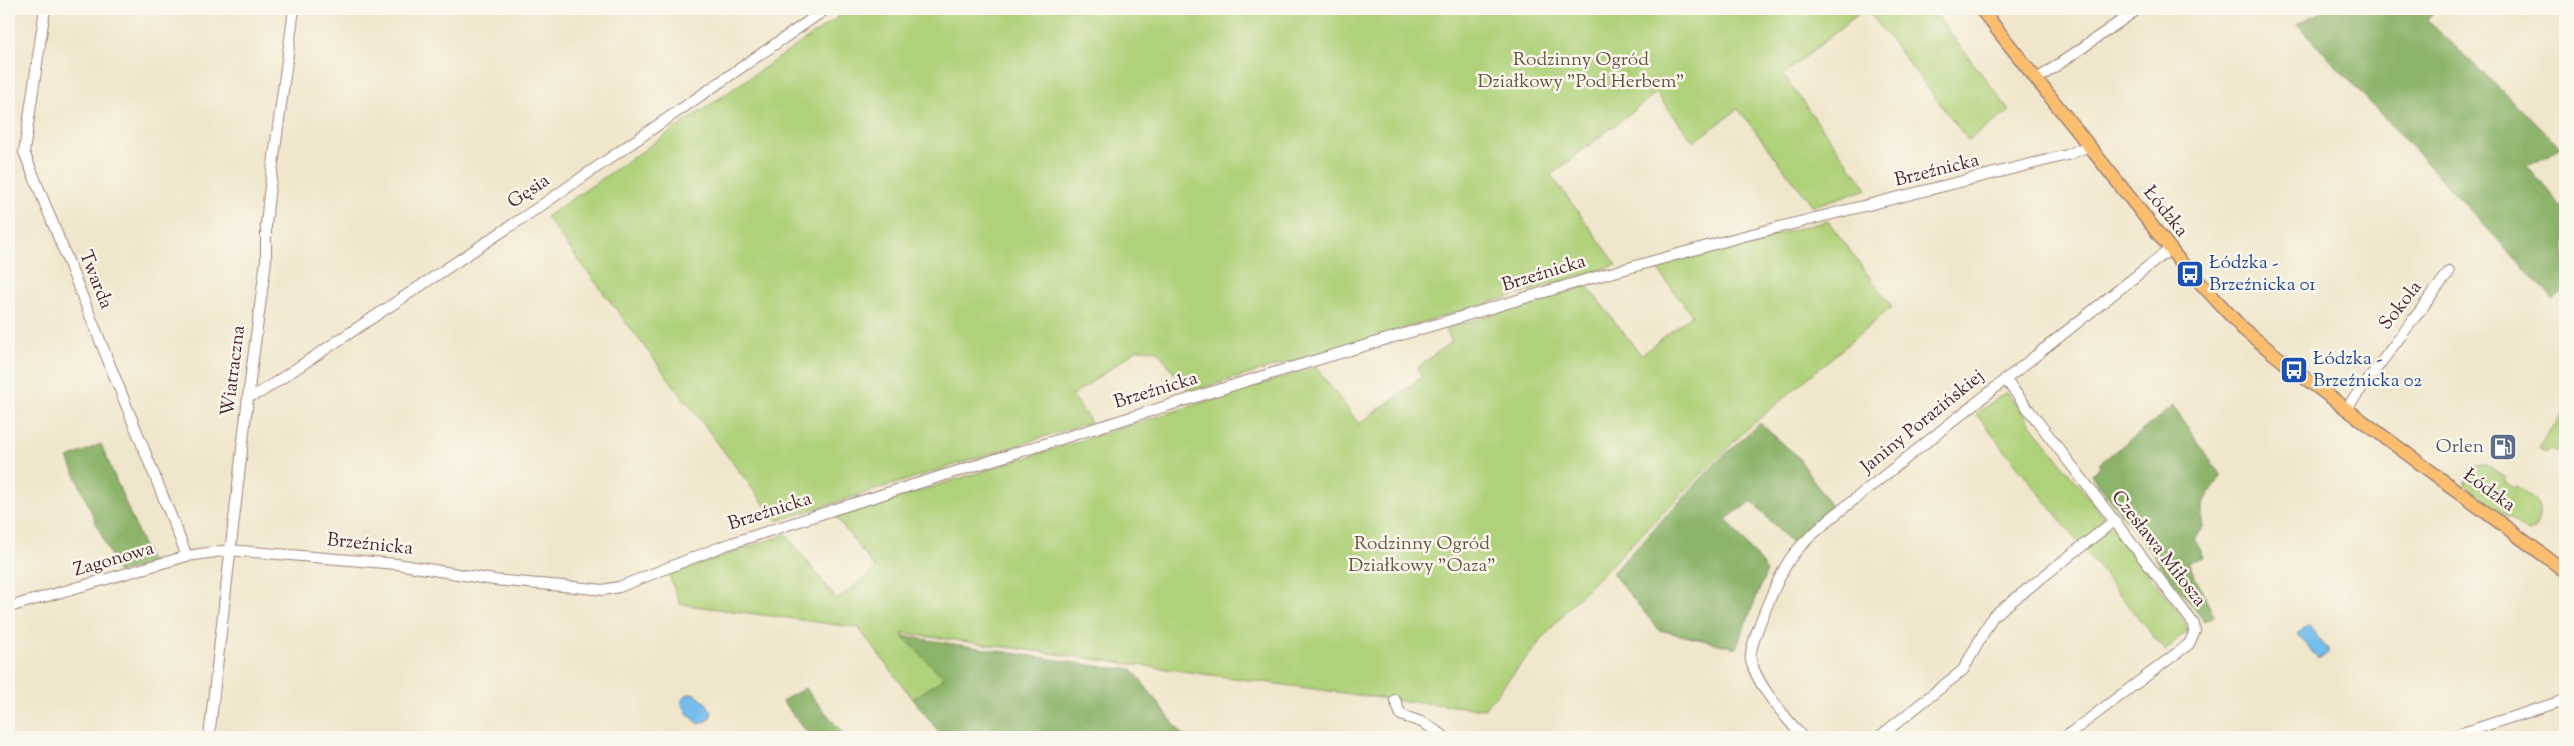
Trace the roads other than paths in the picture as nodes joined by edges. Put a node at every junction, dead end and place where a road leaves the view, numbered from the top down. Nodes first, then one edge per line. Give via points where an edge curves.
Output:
1 (45, 9) edge
2 (294, 9) edge
3 (826, 9) edge
4 (1981, 9) edge
5 (2138, 9) edge
6 (2036, 80) junction
7 (2089, 146) junction
8 (2170, 249) junction
9 (2449, 272) dead end
10 (2005, 379) junction
11 (248, 396) junction
12 (2346, 409) junction
13 (2114, 520) junction
14 (229, 550) junction
15 (187, 556) junction
16 (2565, 571) edge
17 (9, 607) edge
18 (1395, 700) dead end
19 (2565, 700) edge
20 (209, 737) edge
21 (1445, 737) edge
22 (1802, 737) edge
23 (1879, 737) edge
24 (2065, 737) edge
25 (2450, 737) edge

1 - 15 street, Twarda via 24,152
2 - 11 street, Wiatraczna via 269,194 266,260
3 - 11 street, Gęsia via 542,205 261,392
4 - 6 main road, Łódzka
5 - 6 street
6 - 7 main road, Łódzka
7 - 8 main road, Łódzka
7 - 14 street, Brzeźnicka via 2067,155 1616,270 1276,372 839,508 723,546 619,587 603,590 494,580 397,564
8 - 10 street, Janiny Porazińskiej
8 - 12 main road, Łódzka via 2222,308 2260,344
9 - 12 street, Sokola
10 - 13 street, Czesława Miłosza
10 - 22 street, Janiny Porazińskiej via 1800,546 1779,579 1753,643 1751,661 1764,686
11 - 14 street, Wiatraczna
12 - 16 main road, Łódzka
13 - 23 street via 1993,616 1963,670
13 - 24 street, Czesława Miłosza via 2191,619 2195,630 2189,644
14 - 15 street, Zagonowa
14 - 20 street, Wiatraczna
15 - 17 street, Zagonowa
18 - 21 street via 1401,715 1424,723
19 - 25 street

